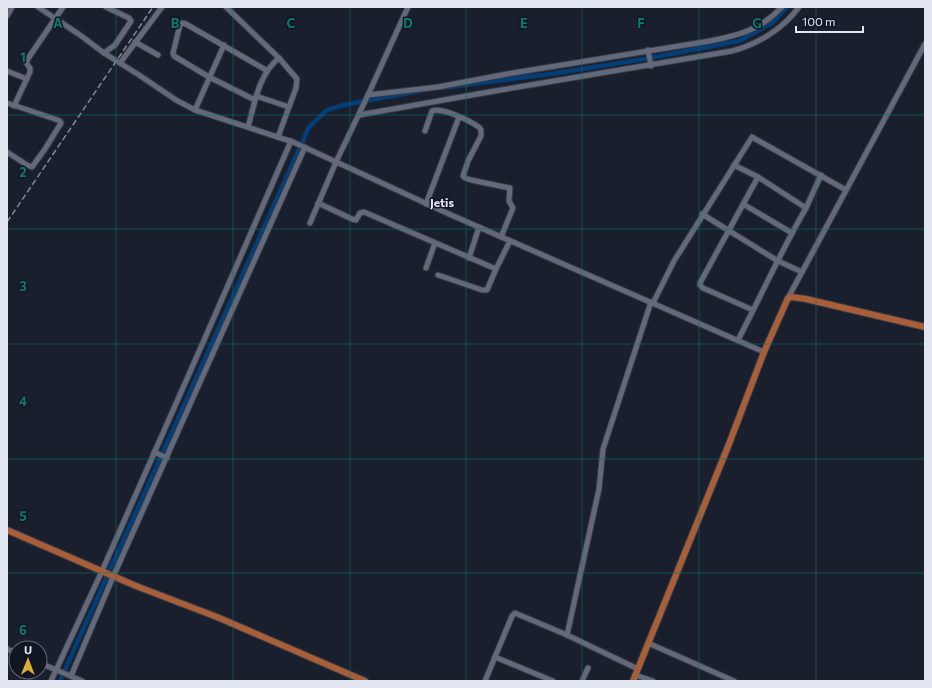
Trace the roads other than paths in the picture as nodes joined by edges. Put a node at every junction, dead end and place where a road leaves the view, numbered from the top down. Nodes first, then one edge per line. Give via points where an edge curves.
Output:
1 (12, 7) edge
2 (38, 7) edge
3 (63, 7) edge
4 (106, 7) edge
5 (162, 7) edge
6 (226, 7) edge
7 (408, 7) edge
8 (782, 7) edge
9 (799, 7) edge
10 (7, 16) edge
11 (56, 19) junction
12 (135, 42) junction
13 (925, 44) edge
14 (224, 45) junction
15 (649, 51) junction
16 (104, 53) junction
17 (158, 55) dead end
18 (279, 58) junction
19 (120, 63) junction
20 (650, 65) junction
21 (7, 70) edge
22 (266, 70) junction
23 (209, 77) junction
24 (27, 79) junction
25 (368, 97) junction
26 (256, 98) junction
27 (7, 103) edge
28 (429, 103) junction
29 (14, 106) junction
30 (289, 107) junction
31 (194, 110) junction
32 (432, 111) junction
33 (359, 115) junction
34 (459, 117) junction
35 (248, 127) junction
36 (425, 131) dead end
37 (278, 137) junction
38 (292, 141) junction
39 (304, 147) junction
40 (7, 152) edge
41 (336, 162) junction
42 (734, 165) junction
43 (821, 175) junction
44 (758, 177) junction
45 (846, 190) junction
46 (318, 203) junction
47 (426, 204) junction
48 (742, 204) junction
49 (806, 208) junction
50 (702, 214) junction
51 (310, 223) dead end
52 (479, 227) junction
53 (729, 231) junction
54 (792, 234) junction
55 (501, 237) junction
56 (510, 241) junction
57 (435, 243) junction
58 (468, 258) junction
59 (778, 260) junction
60 (426, 268) dead end
61 (496, 269) junction
62 (802, 272) junction
63 (438, 275) dead end
64 (788, 298) junction
65 (652, 303) junction
66 (754, 310) junction
67 (925, 327) edge
68 (738, 340) junction
69 (764, 352) junction
70 (155, 452) junction
71 (166, 458) junction
72 (7, 530) edge
73 (102, 571) junction
74 (113, 576) junction
75 (567, 635) junction
76 (648, 643) junction
77 (495, 657) junction
78 (48, 667) edge
79 (588, 668) dead end
80 (57, 671) junction
81 (635, 675) edge
82 (70, 676) junction
83 (51, 681) edge
84 (82, 681) edge
85 (365, 681) edge
86 (485, 681) edge
87 (553, 681) edge
88 (582, 681) edge
89 (653, 681) edge
90 (734, 681) edge

1 - 10 street
2 - 11 street
3 - 11 street
4 - 16 street via 129,18 130,21 115,45
5 - 12 street
6 - 18 street
7 - 25 street
8 - 15 street via 766,22 743,34
9 - 20 street via 788,20 770,34 745,47
11 - 16 street
11 - 24 street via 27,60 30,70
12 - 17 street
12 - 19 street
13 - 45 street
14 - 22 street
14 - 23 street
14 - 23 street via 184,23 180,25 174,56
15 - 20 street
15 - 25 street
16 - 19 street
18 - 22 street
18 - 30 street via 297,79
19 - 31 street
20 - 28 street
21 - 24 street
22 - 26 street
23 - 26 street
23 - 31 street
24 - 29 street
25 - 33 street
26 - 30 street
26 - 35 street
27 - 29 street
28 - 32 street
28 - 33 street
29 - 40 street via 61,123 32,167
30 - 37 street
31 - 35 street
32 - 34 street via 444,110
32 - 36 street
33 - 41 street
34 - 47 street
34 - 55 street via 480,128 482,133 463,177 510,189 509,200 513,208
35 - 37 street
37 - 38 street
38 - 39 street
38 - 70 street
39 - 41 street
39 - 71 street
41 - 46 street
41 - 47 street
42 - 43 street via 752,137
42 - 44 street
42 - 50 street
43 - 45 street
43 - 49 street
44 - 48 street
44 - 49 street
45 - 62 street
46 - 51 street
46 - 57 street via 352,220 356,220 360,213 364,212
47 - 52 street
48 - 53 street
48 - 54 street
49 - 54 street
50 - 53 street
50 - 65 street
52 - 55 street
52 - 58 street
53 - 59 street
53 - 66 street via 700,285
54 - 59 street
55 - 56 street
56 - 61 street
56 - 65 street
57 - 58 street
57 - 60 street
58 - 61 street
59 - 62 street
59 - 66 street
61 - 63 street via 487,290
62 - 64 street
64 - 67 main road via 806,299
64 - 69 main road
65 - 68 street
65 - 75 street via 603,449 599,489
66 - 68 street
68 - 69 street
69 - 76 main road
70 - 71 street
70 - 73 street
71 - 74 street
72 - 73 main road
73 - 74 main road
73 - 80 street
74 - 82 street
74 - 85 main road via 217,617
75 - 77 street via 515,613
75 - 81 street
76 - 81 main road
76 - 90 street
77 - 86 street
77 - 87 street
78 - 80 street
79 - 88 street
80 - 82 street
80 - 83 street
81 - 89 street
82 - 84 street

